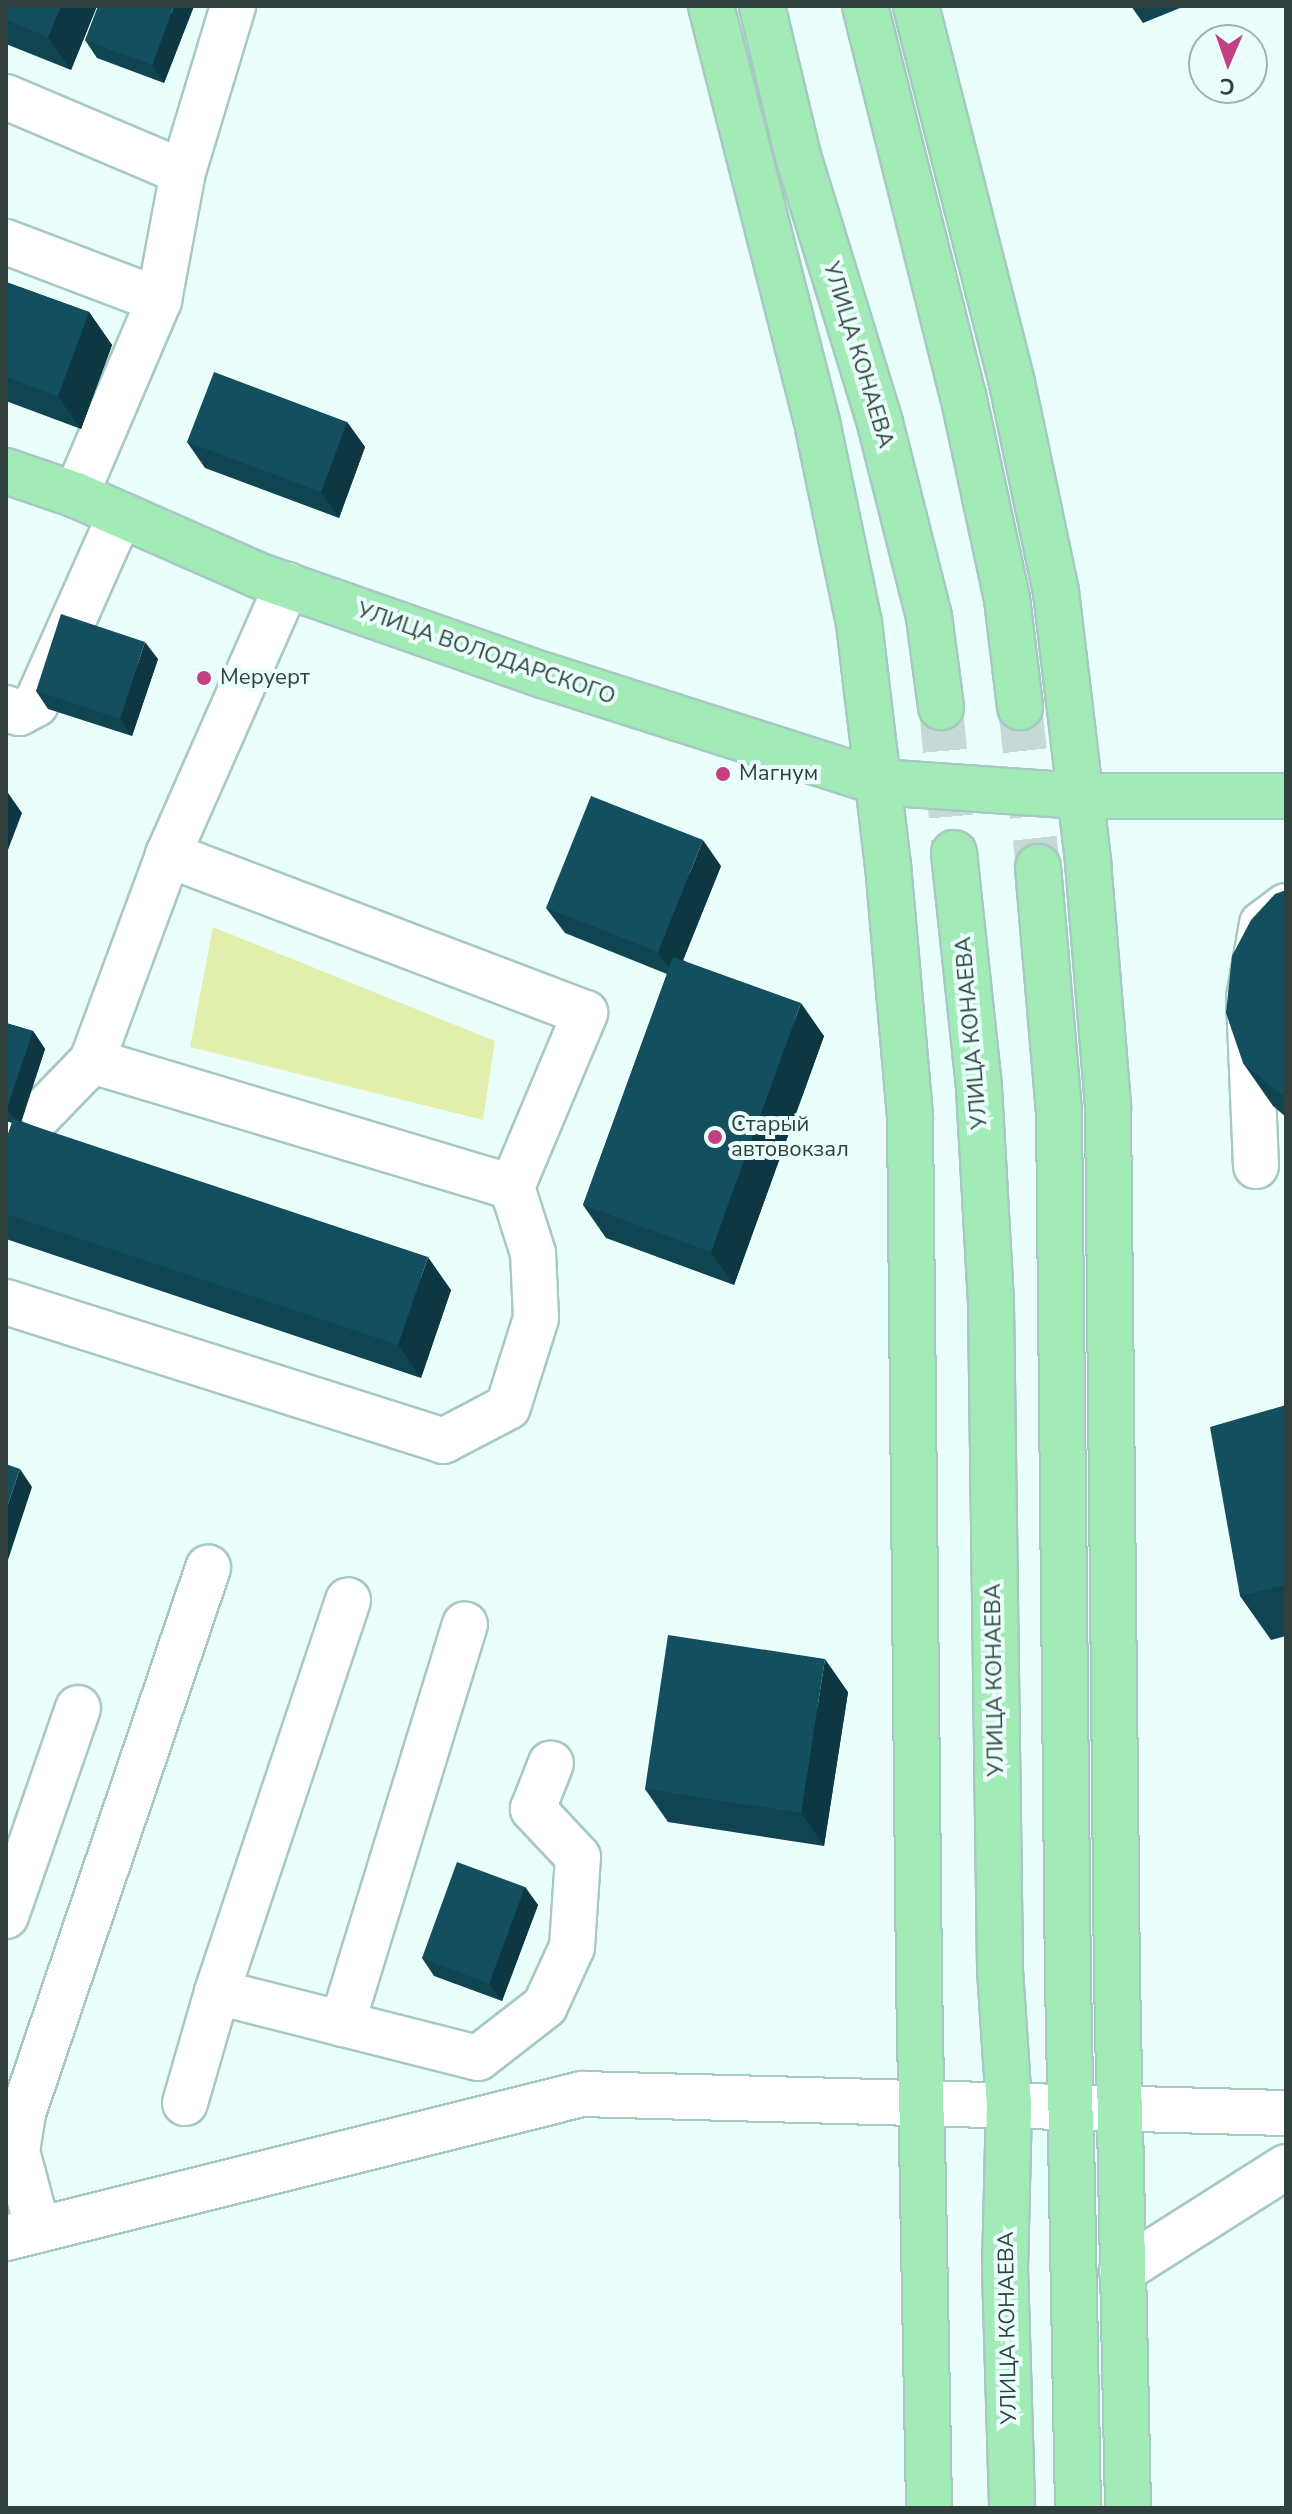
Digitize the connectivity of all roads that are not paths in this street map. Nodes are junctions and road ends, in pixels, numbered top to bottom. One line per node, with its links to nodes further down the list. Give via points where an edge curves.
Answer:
1 (233, 6): 7 (street)
2 (711, 6): 17 (main road, via 818,427 859,623)
3 (762, 6): 14 (main road, УЛИЦА КОНАЕВА, via 798,156 888,453 929,617)
4 (865, 6): 15 (main road, via 963,395 1007,599)
5 (916, 6): 18 (main road, via 1012,383 1056,592)
6 (6, 97): 7 (street)
7 (183, 172): 9 (street)
8 (6, 242): 9 (street)
9 (159, 300): 11 (street)
10 (6, 471): 11 (main road, УЛИЦА ВОЛОДАРСКОГО)
11 (76, 495): 12 (main road, УЛИЦА ВОЛОДАРСКОГО)
12 (120, 515): 13 (main road, УЛИЦА ВОЛОДАРСКОГО); 16 (street, via 36,704 19,713)
13 (287, 585): 17 (main road, УЛИЦА ВОЛОДАРСКОГО, via 543,675); 21 (street)
14 (941, 707)
15 (1020, 707)
16 (6, 708)
17 (879, 782): 18 (main road, УЛИЦА ВОЛОДАРСКОГО); 38 (main road, via 910,1117)
18 (1080, 796): 19 (main road, УЛИЦА ВОЛОДАРСКОГО); 42 (main road, via 1108,1107)
19 (1286, 796)
20 (954, 853): 40 (main road, УЛИЦА КОНАЕВА, via 979,1088 991,1305 1000,1970)
21 (168, 855): 24 (street); 26 (street, via 585,1013)
22 (1038, 867): 41 (main road, via 1059,1141)
23 (1286, 906): 25 (street, via 1262,924 1249,998)
24 (92, 1061): 26 (street); 27 (street, via 29,1126)
25 (1256, 1166)
26 (512, 1187): 28 (street, via 533,1253 536,1318 508,1407 443,1441)
27 (6, 1191)
28 (6, 1302)
29 (208, 1568): 46 (street, via 23,2113 17,2151)
30 (348, 1600): 35 (street)
31 (465, 1624): 36 (street)
32 (78, 1708): 34 (street)
33 (551, 1763): 37 (street, via 533,1809 578,1857 572,1947 545,2006)
34 (6, 1916)
35 (217, 1992): 36 (street); 39 (street)
36 (342, 2024): 37 (street)
37 (478, 2058): 44 (street)
38 (921, 2102): 40 (street); 44 (street, via 582,2094); 48 (main road)
39 (185, 2103)
40 (1009, 2105): 41 (street); 49 (main road, УЛИЦА КОНАЕВА, via 1005,2268)
41 (1070, 2105): 42 (street); 50 (main road)
42 (1119, 2107): 43 (street); 47 (main road)
43 (1286, 2113)
44 (487, 2118): 46 (street)
45 (1286, 2167): 47 (street)
46 (22, 2234)
47 (1122, 2271): 51 (main road)
48 (929, 2508)
49 (1012, 2508)
50 (1078, 2508)
51 (1128, 2508)

